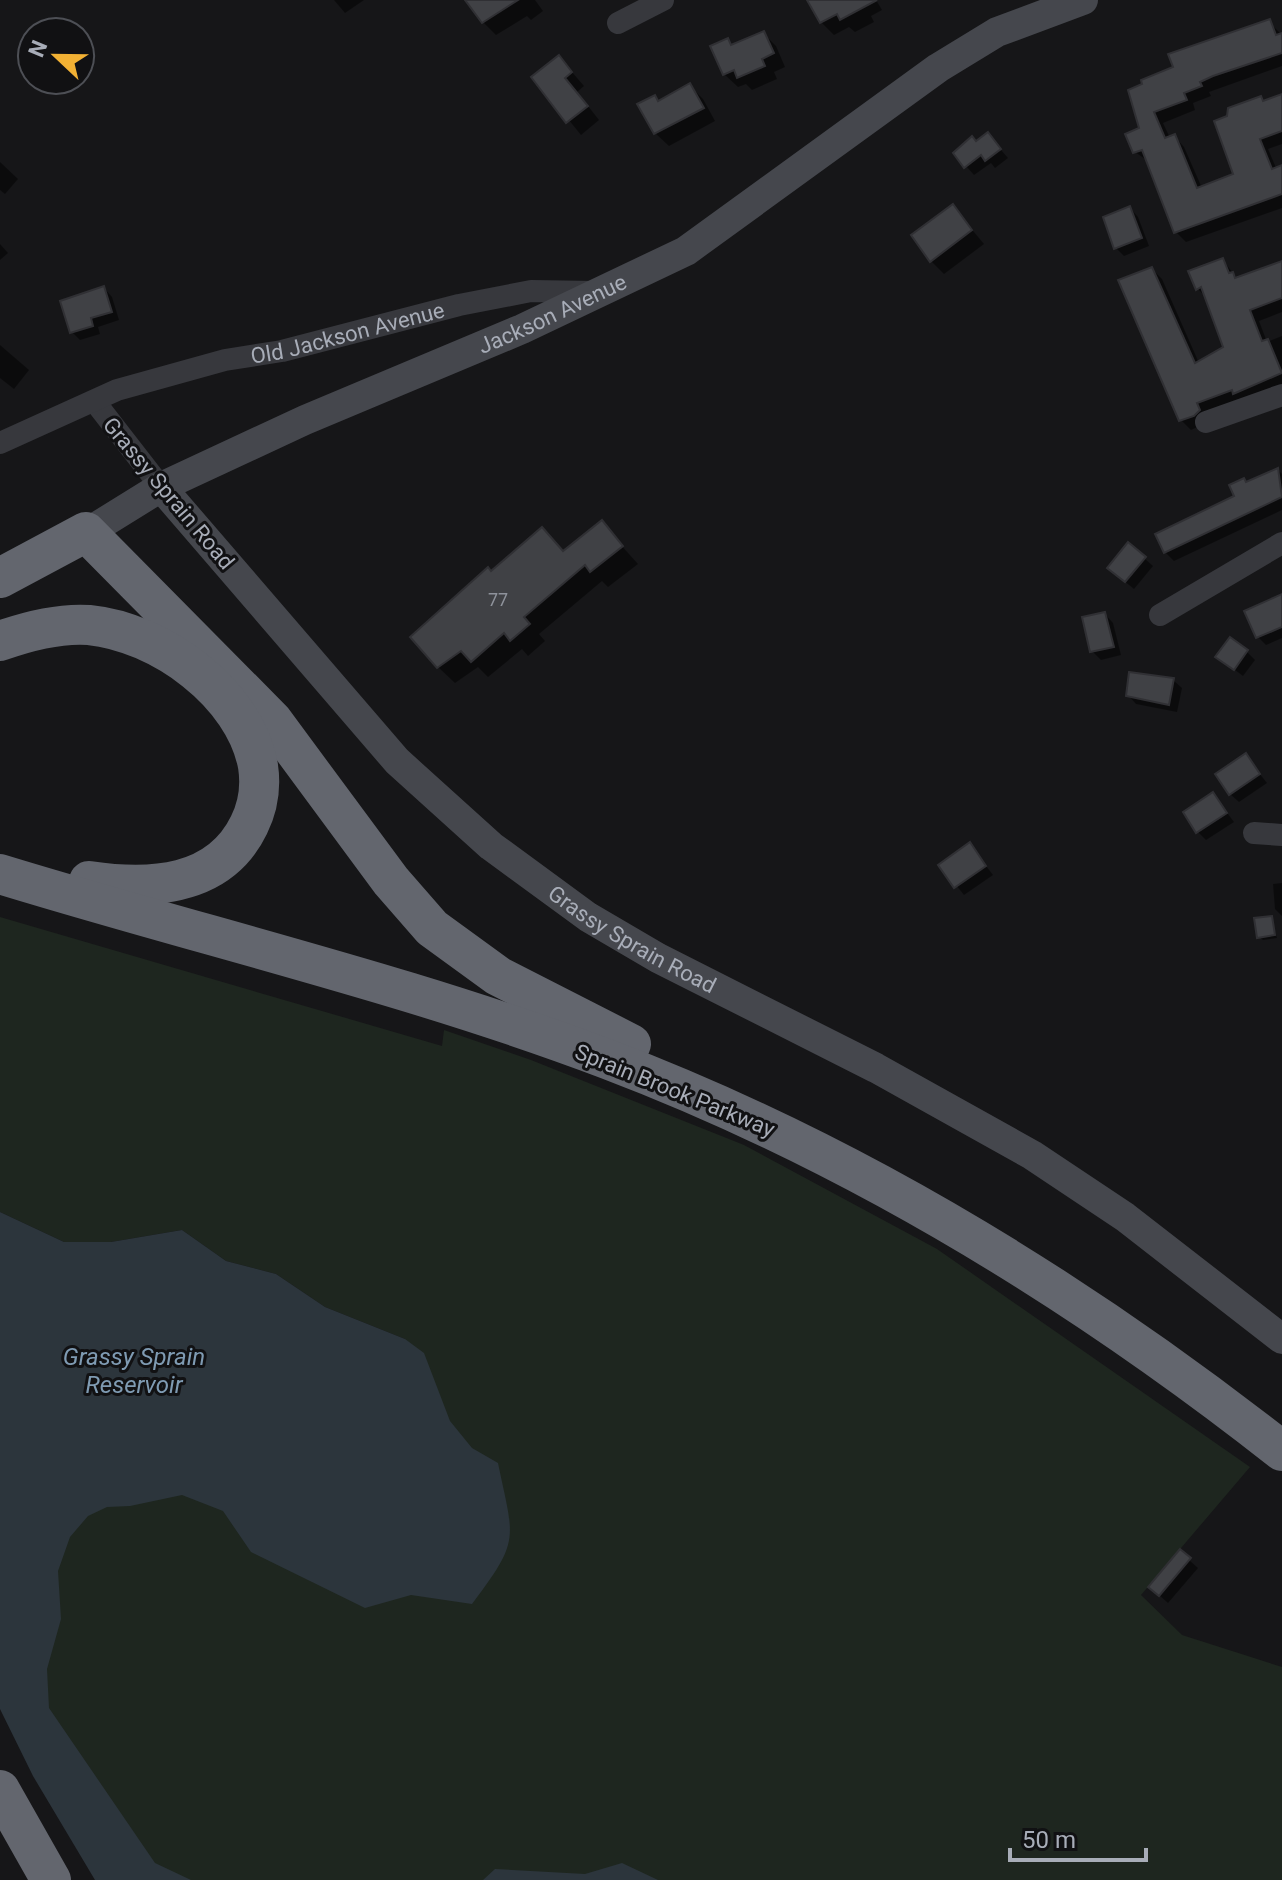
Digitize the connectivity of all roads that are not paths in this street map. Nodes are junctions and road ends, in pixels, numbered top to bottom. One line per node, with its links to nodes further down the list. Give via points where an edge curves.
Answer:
1 (663, 0): 4 (street)
2 (1083, 0): 3 (street, Jackson Avenue)
3 (1050, 7): 5 (street, Jackson Avenue, via 938,68 686,251)
4 (618, 23)
5 (605, 292): 7 (street, Old Jackson Avenue, via 531,291 459,305 282,351 225,360 117,390); 10 (street, Jackson Avenue)
6 (1282, 395): 8 (street)
7 (95, 402): 9 (street, Old Jackson Avenue); 10 (street, Grassy Sprain Road)
8 (1206, 422)
9 (0, 443)
10 (161, 487): 11 (street, Jackson Avenue); 21 (street, Grassy Sprain Road, via 397,761 491,846 588,917 658,958 876,1068 1032,1155 1125,1217)
11 (86, 532): 13 (highway); 14 (street, Jackson Avenue); 20 (highway, via 280,729 391,881 447,940 542,1000 770,1113)
12 (1282, 543): 15 (street)
13 (0, 578)
14 (0, 594)
15 (1160, 615)
16 (0, 641): 19 (highway, via 41,629 86,625 151,643 199,676 231,709 254,750 259,785 251,819 231,851 179,881 124,886)
17 (1254, 833): 18 (street)
18 (1282, 835)
19 (0, 871): 20 (highway, Sprain Brook Parkway, via 415,994 567,1045 729,1109)
20 (909, 1199): 22 (highway, Sprain Brook Parkway, via 1080,1304)
21 (1282, 1339)
22 (1282, 1451)
23 (0, 1790): 24 (highway)
24 (51, 1880)

